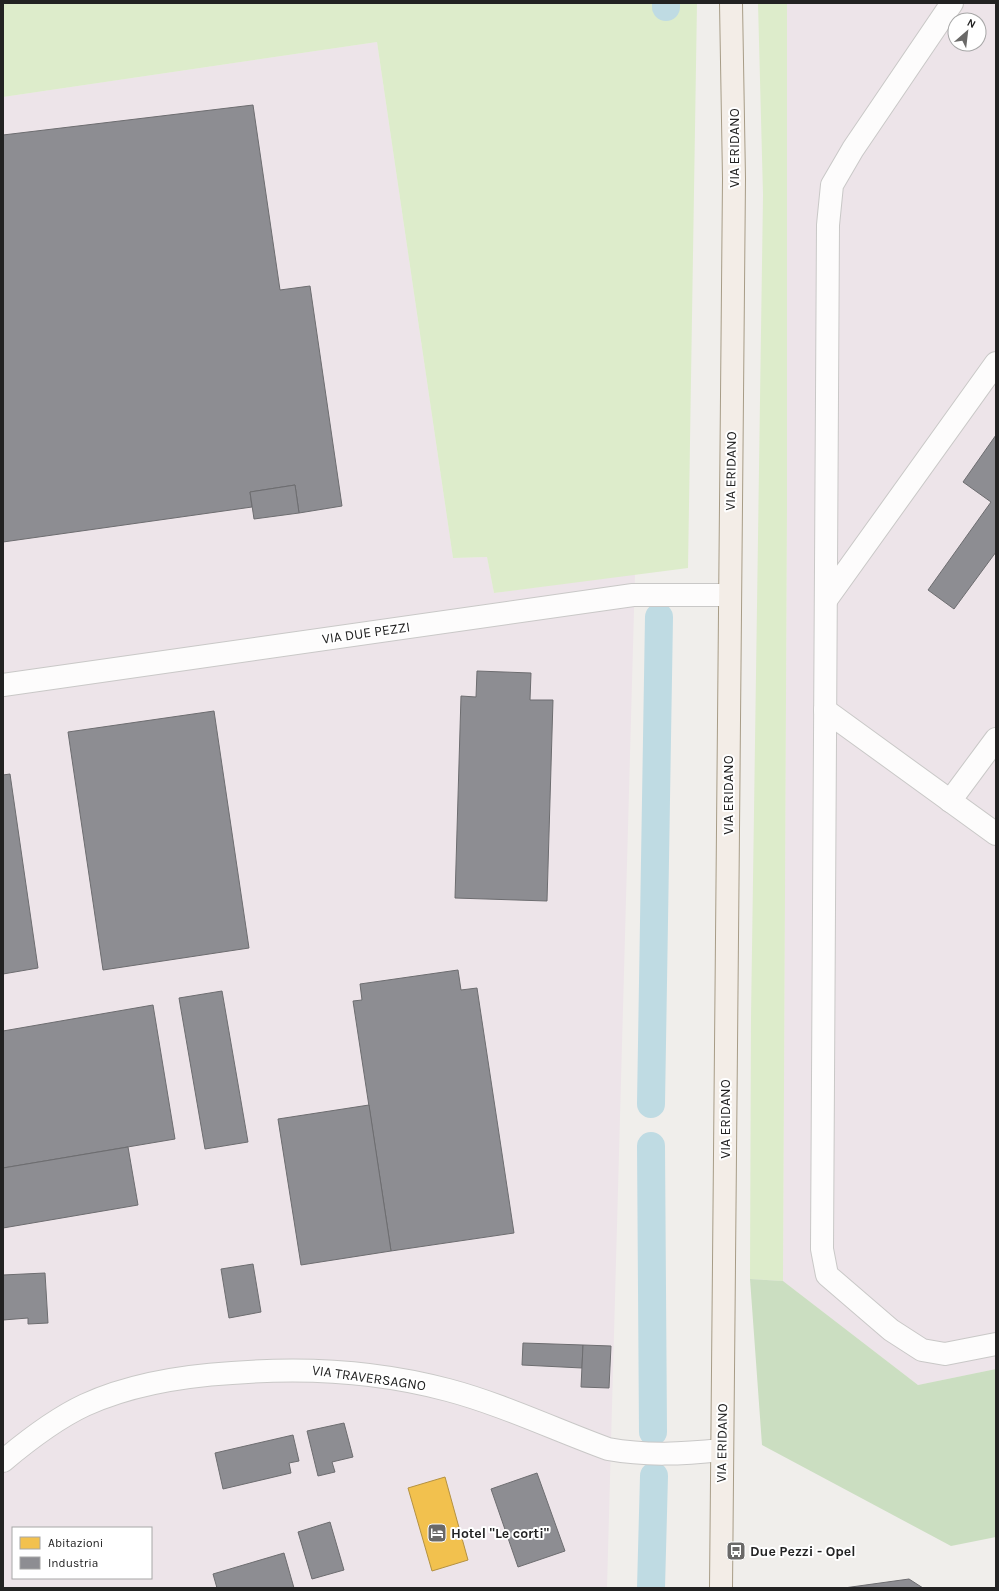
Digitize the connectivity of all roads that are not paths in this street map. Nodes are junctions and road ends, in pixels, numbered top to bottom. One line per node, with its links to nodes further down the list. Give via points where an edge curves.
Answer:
1 (731, 3): 4 (main road, VIA ERIDANO, via 734,179)
2 (952, 3): 5 (street, via 853,149 832,185 828,225)
3 (996, 363): 5 (street)
4 (730, 594): 6 (street, VIA DUE PEZZI, via 633,595); 12 (main road, VIA ERIDANO)
5 (826, 600): 7 (street)
6 (3, 685)
7 (825, 710): 9 (street); 11 (street, via 822,1249 827,1275 890,1330 922,1350 945,1354)
8 (996, 739): 9 (street)
9 (950, 801): 10 (street)
10 (996, 834)
11 (996, 1344)
12 (722, 1450): 13 (street, VIA TRAVERSAGNO, via 676,1454 608,1449 449,1390 372,1375 298,1369 174,1378 116,1393 64,1416); 14 (main road, VIA ERIDANO)
13 (3, 1461)
14 (721, 1588)

